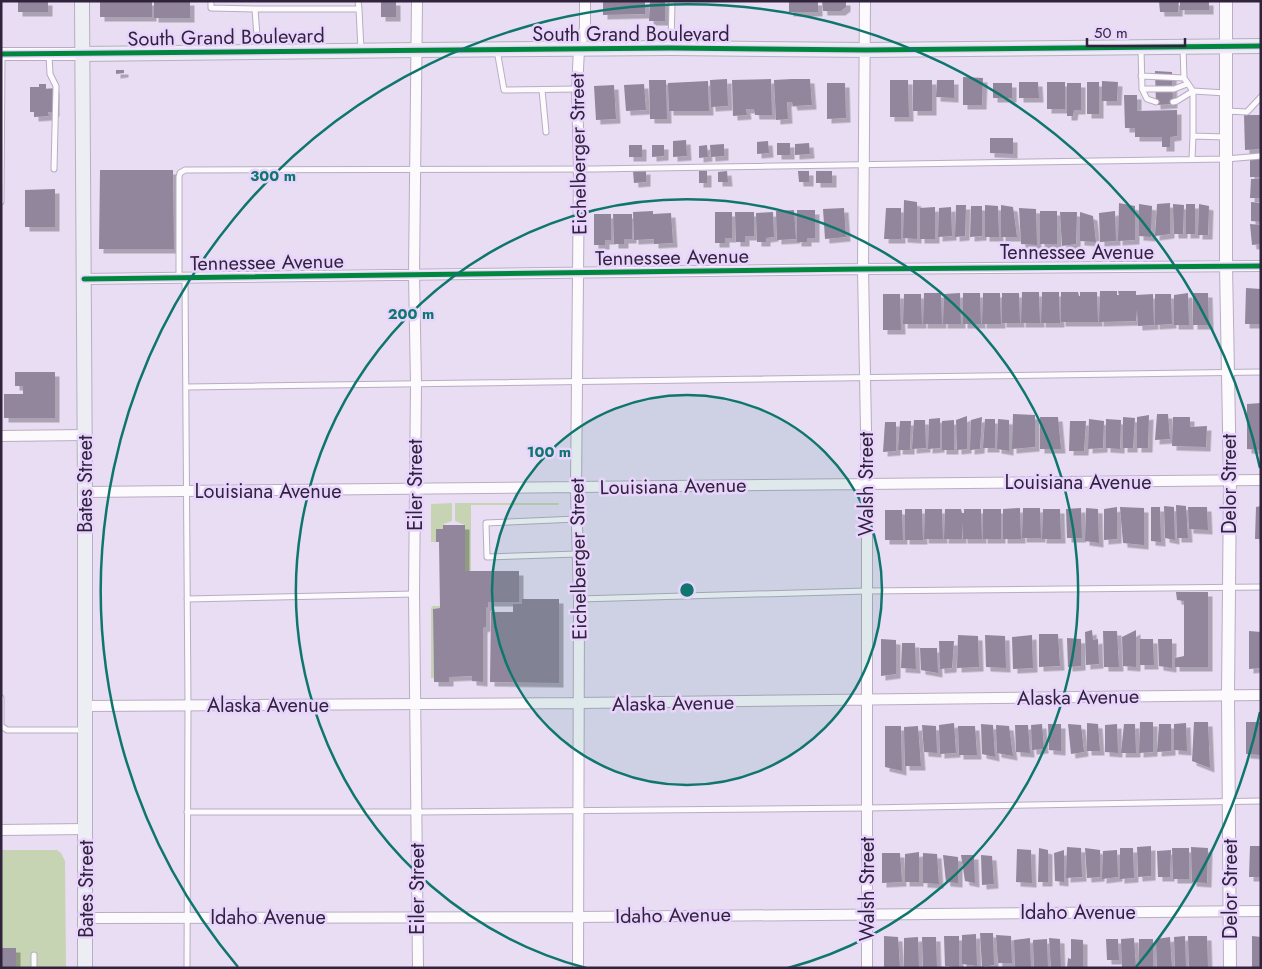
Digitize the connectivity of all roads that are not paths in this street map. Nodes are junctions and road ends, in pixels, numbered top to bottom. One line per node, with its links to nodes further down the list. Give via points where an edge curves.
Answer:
1 (82, 1): 23 (main road, Bates Street)
2 (211, 1): 9 (lane, via 211,8)
3 (358, 1): 10 (lane)
4 (418, 1): 19 (street, Eiler Street)
5 (585, 1): 17 (street, Eichelberger Street, via 585,28)
6 (672, 1): 15 (lane)
7 (865, 1): 20 (street, Walsh Street)
8 (1226, 1): 11 (street, Delor Street)
9 (255, 9): 10 (lane); 21 (lane)
10 (358, 10): 18 (lane)
11 (1226, 46): 12 (main road, South Grand Boulevard); 14 (main road, South Grand Boulevard); 32 (street, Delor Street)
12 (1261, 46)
13 (1141, 47): 14 (main road, South Grand Boulevard); 20 (main road, South Grand Boulevard); 25 (lane)
14 (1183, 47): 26 (lane)
15 (671, 48): 17 (main road, South Grand Boulevard); 20 (main road, South Grand Boulevard)
16 (496, 49): 17 (main road, South Grand Boulevard); 19 (main road, South Grand Boulevard); 30 (lane, via 504,90)
17 (579, 49): 28 (street, Eichelberger Street)
18 (361, 50): 19 (main road, South Grand Boulevard); 21 (main road, South Grand Boulevard)
19 (418, 50): 46 (street, Eiler Street)
20 (866, 50): 43 (street, Walsh Street)
21 (258, 52): 23 (main road, South Grand Boulevard)
22 (2, 54): 24 (street, South Grand Boulevard); 47 (lane)
23 (82, 54): 24 (street, South Grand Boulevard); 53 (main road, Bates Street)
24 (49, 55): 44 (lane, via 50,74 56,86)
25 (1141, 76): 26 (lane); 29 (lane)
26 (1184, 78): 27 (lane)
27 (1187, 84): 29 (lane, via 1174,89); 31 (lane)
28 (577, 89): 30 (lane); 45 (street, Eichelberger Street)
29 (1142, 89): 34 (lane, via 1147,99)
30 (542, 90): 37 (lane)
31 (1193, 91): 32 (lane); 35 (lane); 38 (lane)
32 (1226, 93): 36 (street, Delor Street)
33 (1261, 97): 36 (lane, via 1248,112)
34 (1156, 102)
35 (1173, 102)
36 (1226, 112): 39 (street, Delor Street)
37 (546, 132)
38 (1193, 136): 39 (lane); 41 (lane)
39 (1226, 137): 42 (street, Delor Street)
40 (1261, 156): 42 (lane)
41 (1192, 159): 42 (lane); 43 (lane)
42 (1226, 159): 48 (street, Delor Street)
43 (864, 164): 45 (lane); 50 (street, Walsh Street)
44 (54, 169)
45 (579, 169): 46 (lane); 51 (street, Eichelberger Street)
46 (416, 170): 52 (street, Eiler Street); 54 (lane, via 185,170 180,173)
47 (1, 202)
48 (1226, 266): 49 (street, Tennessee Avenue); 50 (street, Tennessee Avenue); 55 (street, Delor Street)
49 (1261, 266)
50 (864, 269): 51 (street, Tennessee Avenue); 57 (street, Walsh Street)
51 (579, 273): 52 (street, Tennessee Avenue); 58 (street, Eichelberger Street)
52 (414, 274): 54 (street, Tennessee Avenue); 59 (street, Eiler Street)
53 (84, 279): 54 (street, Tennessee Avenue); 61 (main road, Bates Street)
54 (182, 279): 60 (lane)
55 (1228, 372): 56 (lane); 57 (lane); 64 (street, Delor Street)
56 (1261, 372)
57 (866, 378): 58 (lane); 65 (street, Walsh Street)
58 (577, 382): 59 (lane); 66 (street, Eichelberger Street)
59 (416, 384): 60 (lane); 67 (street, Eiler Street)
60 (187, 387): 68 (lane)
61 (85, 435): 62 (street); 69 (main road, Bates Street)
62 (1, 436)
63 (1261, 480): 64 (street, Louisiana Avenue)
64 (1230, 481): 65 (street, Louisiana Avenue); 72 (street, Delor Street)
65 (867, 484): 66 (street, Louisiana Avenue); 74 (street, Walsh Street)
66 (576, 488): 67 (street, Louisiana Avenue); 70 (street, Eichelberger Street)
67 (414, 490): 68 (street, Louisiana Avenue); 75 (street, Eiler Street)
68 (187, 491): 69 (street, Louisiana Avenue); 76 (lane)
69 (85, 492): 84 (main road, Bates Street)
70 (577, 519): 71 (street, Eichelberger Street); 71 (lane, via 486,524 487,558)
71 (578, 554): 77 (street, Eichelberger Street)
72 (1229, 587): 73 (lane); 74 (lane); 78 (street, Delor Street)
73 (1261, 587)
74 (866, 591): 77 (lane); 81 (street, Walsh Street)
75 (414, 594): 76 (lane); 83 (street, Eiler Street)
76 (187, 599): 85 (lane)
77 (579, 599): 82 (street, Eichelberger Street)
78 (1228, 695): 79 (street, Alaska Avenue); 81 (street, Alaska Avenue); 87 (street, Delor Street)
79 (1261, 695)
80 (1, 698): 86 (lane, via 1,726 8,730)
81 (866, 701): 82 (street, Alaska Avenue); 89 (street, Walsh Street)
82 (579, 704): 83 (street, Alaska Avenue); 90 (street, Eichelberger Street)
83 (416, 705): 85 (street, Alaska Avenue); 92 (street, Eiler Street)
84 (85, 706): 85 (street, Alaska Avenue); 86 (main road, Bates Street)
85 (188, 706): 91 (lane)
86 (85, 730): 93 (main road, Bates Street)
87 (1230, 801): 88 (lane); 89 (lane); 95 (street, Delor Street)
88 (1261, 801)
89 (867, 808): 90 (lane); 97 (street, Walsh Street)
90 (578, 810): 92 (lane); 99 (street, Eichelberger Street)
91 (187, 812): 92 (lane); 98 (lane)
92 (416, 812): 100 (street, Eiler Street)
93 (86, 829): 94 (street); 101 (main road, Bates Street)
94 (1, 830)
95 (1230, 911): 96 (street, Idaho Avenue); 97 (street, Idaho Avenue); 109 (street, Delor Street)
96 (1261, 911)
97 (866, 913): 99 (street, Idaho Avenue); 108 (street, Walsh Street)
98 (187, 916): 100 (street, Idaho Avenue); 101 (street, Idaho Avenue); 105 (lane)
99 (579, 916): 100 (street, Idaho Avenue); 107 (street, Eichelberger Street)
100 (416, 917): 106 (street, Eiler Street)
101 (86, 918): 104 (main road, Bates Street)
102 (34, 955): 103 (lane)
103 (34, 968)
104 (85, 968)
105 (187, 968)
106 (418, 968)
107 (578, 968)
108 (867, 968)
109 (1230, 968)

